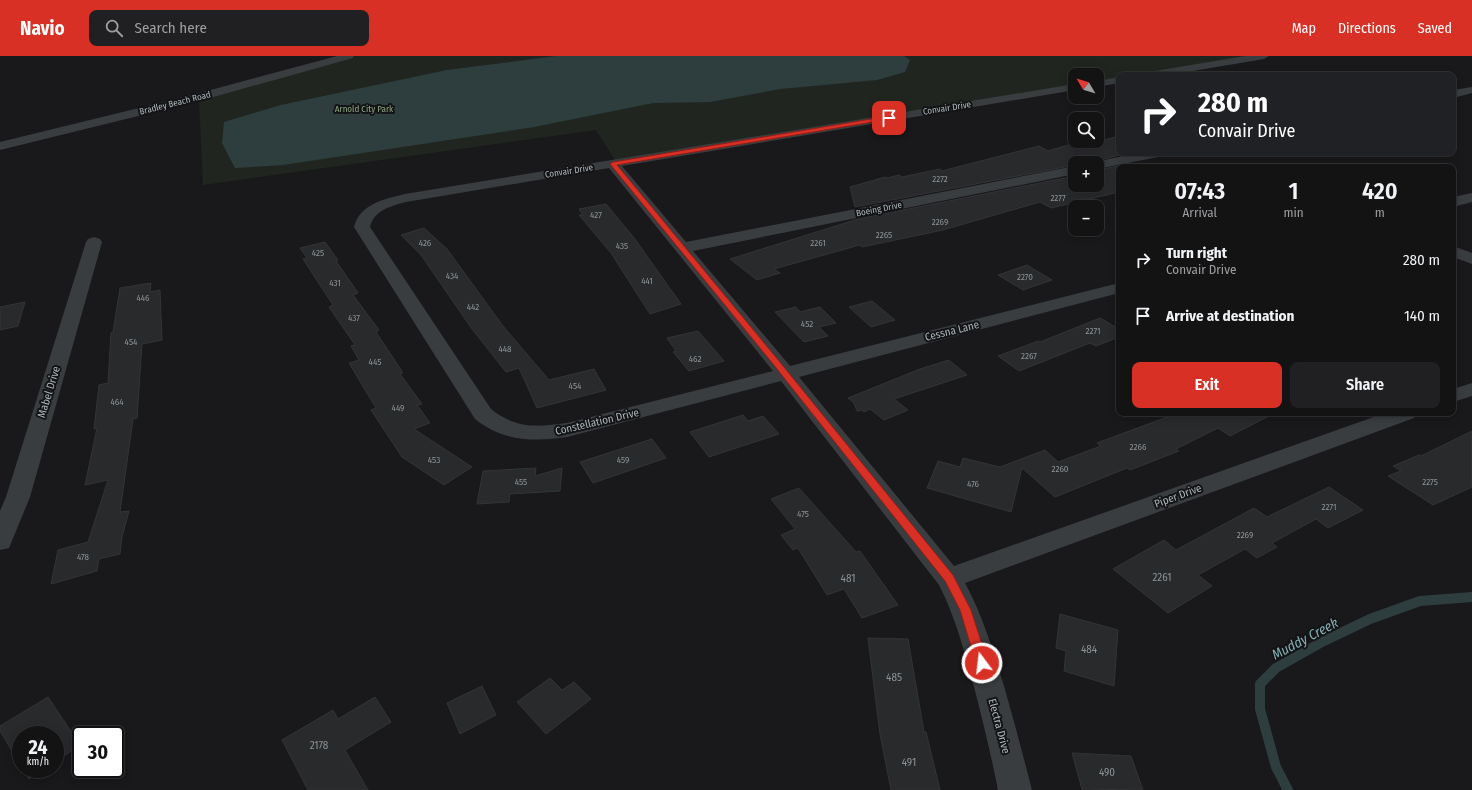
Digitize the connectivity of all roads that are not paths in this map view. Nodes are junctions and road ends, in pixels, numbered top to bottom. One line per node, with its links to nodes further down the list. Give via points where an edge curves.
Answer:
1 (349, 56): 9 (street, Bradley Beach Road, via 195,98)
2 (1264, 56): 3 (street)
3 (1167, 72)
4 (1116, 81): 5 (street)
5 (1104, 83)
6 (1068, 88): 11 (street, Convair Drive)
7 (1472, 90): 8 (street)
8 (1456, 93)
9 (0, 146)
10 (1143, 156): 12 (street)
11 (613, 164): 16 (street, Convair Drive, via 405,198); 18 (street, Electra Drive)
12 (1104, 164)
13 (1068, 171): 18 (street, Boeing Drive)
14 (1472, 197): 15 (street)
15 (1456, 201)
16 (372, 211): 22 (street, Constellation Drive, via 364,219 362,227 478,407 499,426 537,434 567,430)
17 (94, 242): 26 (street, Mabel Drive, via 18,497)
18 (683, 248): 22 (street, Electra Drive)
19 (1456, 252): 20 (street)
20 (1472, 259)
21 (1116, 289): 22 (street, Cessna Lane)
22 (786, 374): 27 (street, Electra Drive)
23 (1472, 389): 24 (street)
24 (1456, 395)
25 (1398, 416): 27 (street, Piper Drive)
26 (0, 541)
27 (949, 578): 28 (street, Electra Drive, via 973,628)
28 (1016, 790)

